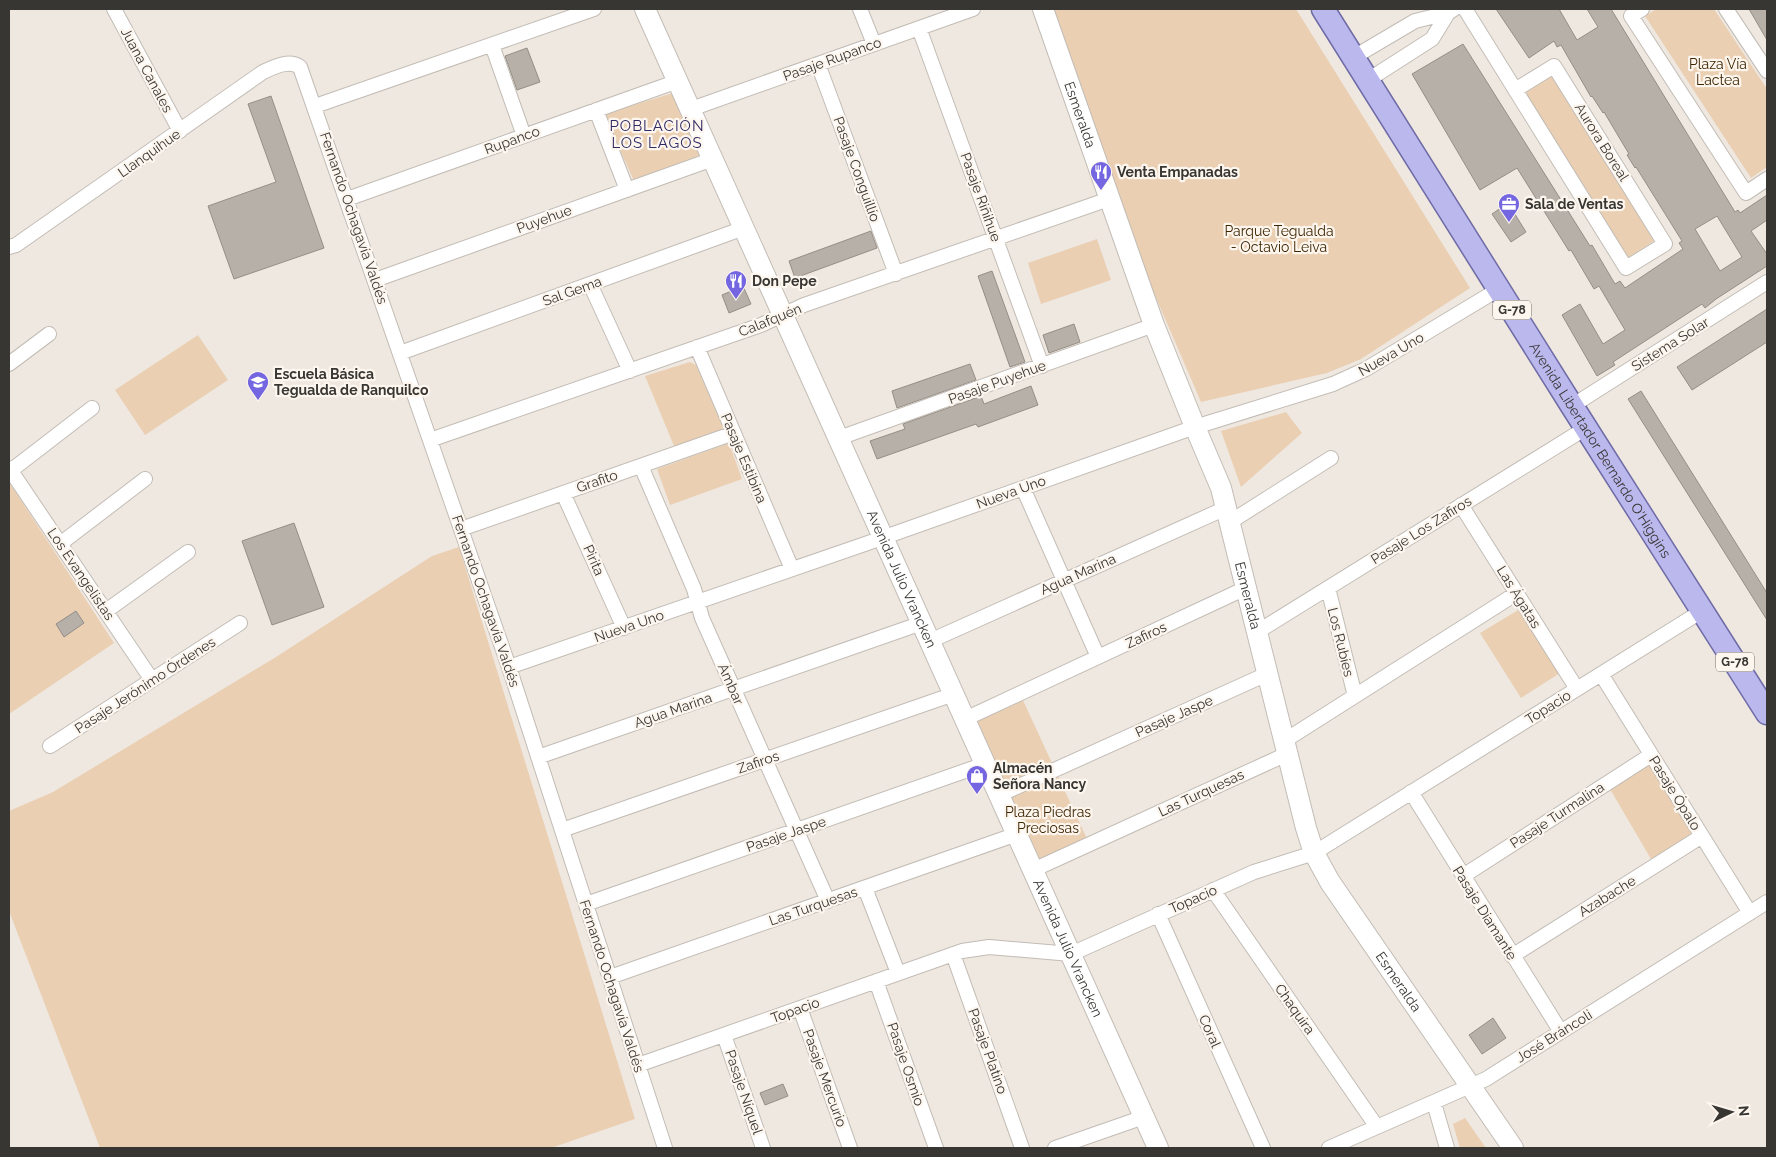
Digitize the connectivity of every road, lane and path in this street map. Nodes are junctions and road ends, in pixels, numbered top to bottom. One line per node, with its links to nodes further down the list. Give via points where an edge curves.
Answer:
1 (114, 9): 25 (street, Juana Canales)
2 (594, 9): 14 (street)
3 (645, 9): 20 (street, Avenida Julio Vrancken)
4 (860, 9): 13 (street)
5 (973, 9): 12 (street, Pasaje Rupanco)
6 (1043, 9): 31 (street, Esmeralda)
7 (1323, 9): 15 (main road, Avenida Libertador Bernardo O'Higgins / G-78)
8 (1465, 9): 21 (street, Aurora Boreal)
9 (1642, 9): 28 (street, via 1630,16 1746,193)
10 (1726, 9): 18 (street)
11 (1451, 11): 15 (street, via 1415,21); 19 (street, via 1432,39)
12 (918, 28): 13 (street, Pasaje Rupanco); 33 (street, Pasaje Riñihue)
13 (874, 44): 17 (street, Pasaje Rupanco)
14 (492, 45): 22 (street); 26 (street)
15 (1354, 57): 19 (main road, Avenida Libertador Bernardo O'Higgins / G-78)
16 (291, 63): 22 (street, Fernando Ochagavía Valdés, via 302,70); 25 (street, Llanquihue, via 263,72)
17 (818, 64): 23 (street, Pasaje Rupanco); 35 (street, Pasaje Conguillío)
18 (1767, 71)
19 (1368, 80): 39 (main road, Avenida Libertador Bernardo O'Higgins / G-78)
20 (678, 81): 23 (street, Avenida Julio Vrancken); 24 (street, Rupanco)
21 (1515, 90): 21 (street, Aurora Boreal, via 1554,66 1665,244 1626,268)
22 (315, 106): 30 (street, Fernando Ochagavía Valdés)
23 (691, 109): 27 (street, Avenida Julio Vrancken)
24 (596, 110): 26 (street, Rupanco); 29 (street)
25 (180, 131): 34 (street, Llanquihue)
26 (524, 136): 30 (street, Rupanco)
27 (713, 159): 29 (street, Puyehue); 32 (street, Avenida Julio Vrancken)
28 (1767, 179)
29 (627, 190): 36 (street, Puyehue)
30 (347, 199): 36 (street, Fernando Ochagavía Valdés)
31 (1109, 199): 33 (street, Calafquén); 41 (street, Esmeralda)
32 (744, 228): 38 (street, Sal Gema); 40 (street, Avenida Julio Vrancken)
33 (996, 239): 35 (street, Calafquén); 46 (street, Pasaje Riñihue)
34 (9, 247)
35 (896, 274): 40 (street, Calafquén)
36 (375, 280): 44 (street, Fernando Ochagavía Valdés)
37 (1767, 282): 48 (street, Sistema Solar)
38 (590, 284): 44 (street, Sal Gema); 47 (street)
39 (1499, 289): 48 (main road, Avenida Libertador Bernardo O'Higgins / G-78); 50 (street, Nueva Uno, via 1354,375)
40 (783, 315): 43 (street, Calafquén); 53 (street, Avenida Julio Vrancken)
41 (1154, 325): 46 (street, Pasaje Puyehue); 50 (street, Esmeralda)
42 (49, 334): 45 (street)
43 (697, 347): 47 (street, Calafquén); 52 (street, Pasaje Estibina)
44 (400, 353): 54 (street, Fernando Ochagavía Valdés)
45 (9, 364)
46 (1042, 366): 53 (street, Pasaje Puyehue)
47 (630, 371): 54 (street, Calafquén)
48 (1572, 406): 51 (main road, Avenida Libertador Bernardo O'Higgins / G-78)
49 (92, 408): 57 (street)
50 (1195, 427): 59 (street, Nueva Uno); 62 (street, Esmeralda, via 1216,474)
51 (1586, 428): 61 (street, Pasaje Los Zafiros); 74 (main road, Avenida Libertador Bernardo O'Higgins / G-78)
52 (734, 433): 56 (street, Grafito); 67 (street, Pasaje Estibina)
53 (838, 438): 64 (street, Avenida Julio Vrancken)
54 (430, 440): 63 (street, Fernando Ochagavía Valdés)
55 (1331, 458): 62 (street, Agua Marina)
56 (641, 466): 60 (street, Grafito); 72 (street, Ámbar)
57 (9, 470): 65 (street, Los Evangelistas)
58 (145, 479): 65 (street)
59 (1023, 488): 64 (street, Nueva Uno); 68 (street)
60 (563, 493): 63 (street, Grafito); 77 (street, Pirita)
61 (1461, 505): 70 (street, Pasaje Los Zafiros); 71 (street, Las Ágatas)
62 (1228, 515): 68 (street, Agua Marina); 69 (street, Esmeralda)
63 (461, 529): 81 (street, Fernando Ochagavía Valdés)
64 (883, 538): 67 (street, Nueva Uno); 76 (street, Avenida Julio Vrancken)
65 (60, 544): 73 (street, Los Evangelistas)
66 (188, 552): 73 (street)
67 (792, 569): 72 (street, Nueva Uno)
68 (1064, 581): 79 (street, Agua Marina); 80 (street)
69 (1246, 588): 78 (street, Esmeralda); 80 (street, Zafiros)
70 (1328, 588): 78 (street, Pasaje Los Zafiros); 88 (street, Los Rubíes)
71 (1517, 593): 86 (street, Las Ágatas); 88 (street, Las Turquesas)
72 (698, 602): 77 (street, Nueva Uno); 85 (street, Ámbar)
73 (106, 611): 84 (street, Los Evangelistas)
74 (1702, 611): 83 (street, Topacio); 89 (main road, Avenida Libertador Bernardo O'Higgins / G-78)
75 (240, 623): 84 (street, Pasaje Jerónimo Órdenes)
76 (922, 623): 79 (street, Avenida Julio Vrancken); 85 (street, Agua Marina)
77 (624, 628): 81 (street, Nueva Uno)
78 (1257, 632): 82 (street, Esmeralda)
79 (930, 641): 87 (street, Avenida Julio Vrancken)
80 (1098, 657): 90 (street, Zafiros)
81 (509, 667): 94 (street, Fernando Ochagavía Valdés)
82 (1267, 674): 92 (street, Esmeralda); 98 (street, Pasaje Jaspe)
83 (1601, 674): 86 (street, Topacio); 93 (street, Pasaje Ópalo)
84 (152, 680): 91 (street, Pasaje Jerónimo Órdenes)
85 (733, 689): 94 (street, Agua Marina); 95 (street, Ámbar)
86 (1577, 689): 97 (street, Topacio)
87 (954, 694): 90 (street, Avenida Julio Vrancken); 95 (street, Zafiros)
88 (1354, 696): 92 (street, Las Turquesas)
89 (1767, 712)
90 (965, 719): 96 (street, Avenida Julio Vrancken)
91 (50, 746)
92 (1285, 747): 103 (street, Esmeralda); 104 (street, Las Turquesas)
93 (1651, 755): 102 (street, Pasaje Ópalo); 105 (street, Pasaje Turmalina)
94 (538, 757): 99 (street, Fernando Ochagavía Valdés)
95 (765, 760): 99 (street, Zafiros); 100 (street, Ámbar)
96 (985, 764): 98 (street, Avenida Julio Vrancken); 100 (street, Pasaje Jaspe)
97 (1411, 792): 103 (street, Topacio); 105 (street, Pasaje Diamante)
98 (999, 795): 101 (street, Avenida Julio Vrancken)
99 (562, 830): 110 (street, Fernando Ochagavía Valdés)
100 (796, 830): 108 (street, Ámbar); 110 (street, Pasaje Jaspe)
101 (1017, 834): 104 (street, Avenida Julio Vrancken); 106 (street, Las Turquesas)
102 (1702, 836): 111 (street, Pasaje Ópalo); 115 (street, Azabache)
103 (1314, 853): 107 (street, Topacio, via 1265,868); 123 (street, Esmeralda, via 1330,882)
104 (1033, 870): 114 (street, Avenida Julio Vrancken)
105 (1463, 876): 115 (street, Pasaje Diamante)
106 (865, 888): 108 (street, Las Turquesas); 116 (street)
107 (1214, 890): 112 (street, Topacio); 126 (street, Chaquira)
108 (828, 901): 117 (street, Las Turquesas)
109 (1767, 902): 111 (street, José Bráncoli)
110 (586, 904): 117 (street, Fernando Ochagavía Valdés)
111 (1750, 913): 120 (street, José Bráncoli)
112 (1158, 914): 114 (street, Topacio); 135 (street, Coral)
113 (953, 954): 114 (street, Topacio, via 988,947); 116 (street, Topacio); 132 (street, Pasaje Platino)
114 (1070, 954): 125 (street, Avenida Julio Vrancken)
115 (1512, 956): 120 (street, Pasaje Diamante)
116 (898, 973): 118 (street, Topacio)
117 (610, 977): 122 (street, Fernando Ochagavía Valdés)
118 (876, 981): 119 (street, Topacio); 131 (street, Pasaje Osmio)
119 (800, 1008): 121 (street, Topacio); 130 (street, Pasaje Mercurio)
120 (1560, 1032): 123 (street, José Bráncoli)
121 (724, 1035): 122 (street, Topacio); 129 (street, Pasaje Níquel)
122 (638, 1066): 128 (street, Fernando Ochagavía Valdés)
123 (1471, 1086): 124 (street, José Bráncoli); 138 (street, Esmeralda)
124 (1434, 1103): 126 (street, José Bráncoli); 137 (street)
125 (1144, 1117): 133 (street); 134 (street, Avenida Julio Vrancken)
126 (1377, 1127): 127 (street, José Bráncoli)
127 (1347, 1144): 136 (street, José Bráncoli)
128 (665, 1148)
129 (763, 1148)
130 (850, 1148)
131 (936, 1148)
132 (1022, 1148)
133 (1055, 1148)
134 (1158, 1148)
135 (1263, 1148)
136 (1329, 1148)
137 (1447, 1148)
138 (1513, 1148)

